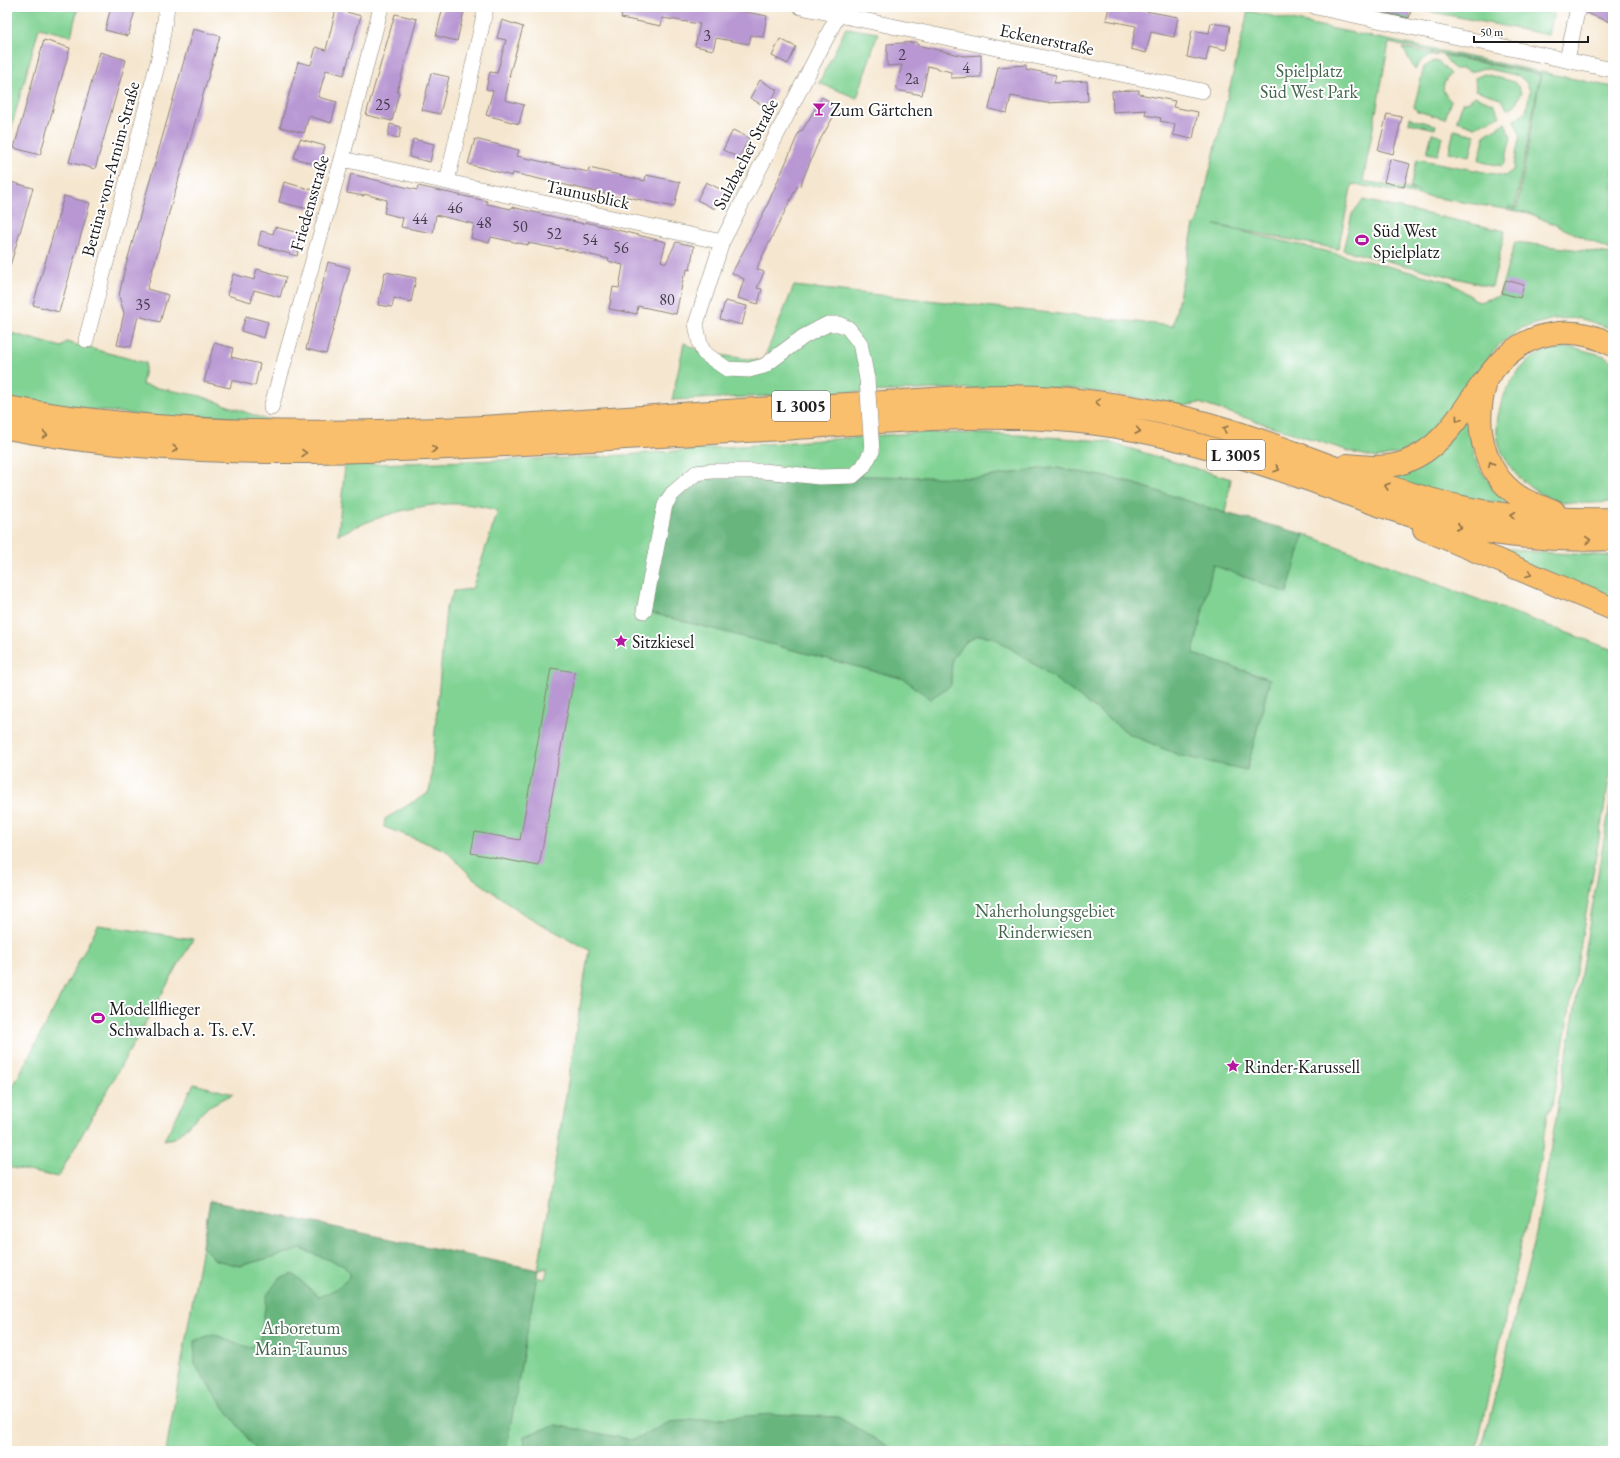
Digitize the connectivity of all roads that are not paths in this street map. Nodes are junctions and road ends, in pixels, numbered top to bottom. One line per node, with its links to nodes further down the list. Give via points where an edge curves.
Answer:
1 (167, 7): 14 (street, Bettina-von-Arnim-Straße, via 159,58)
2 (381, 7): 11 (street, Friedensstraße)
3 (486, 7): 12 (street)
4 (801, 7): 7 (street)
5 (1316, 7): 8 (street)
6 (1578, 7): 8 (street)
7 (840, 11): 10 (street, Eckenerstraße); 13 (street, Sulzbacher Straße)
8 (1567, 60): 9 (street)
9 (1613, 70)
10 (1202, 91)
11 (342, 159): 12 (street, Taunusblick); 18 (street, Friedensstraße)
12 (447, 182): 13 (street, Taunusblick)
13 (722, 242): 26 (street, Sulzbacher Straße, bridge, via 696,324 704,353 727,369 749,370 764,366 818,328 828,324 839,324 848,328 860,343 867,379 872,451 863,467 853,476 819,477 764,471 696,473 672,494 665,505)
14 (86, 340)
15 (1613, 345): 16 (highway, via 1582,333 1546,335 1513,349)
16 (1488, 375): 20 (highway, one-way to 20, via 1441,440 1404,463 1364,467); 23 (highway, one-way to 16, via 1525,500 1497,475 1486,454 1480,432 1480,412)
17 (7, 407): 20 (highway, L 3005, one-way to 17, via 1223,428 1153,411 1088,401 1015,396 962,397 480,427 294,432 230,432 127,425)
18 (271, 408)
19 (7, 428): 21 (highway, L 3005, one-way to 21, via 81,440 170,449 296,453 482,446 906,421 1056,419 1187,441 1252,460)
20 (1318, 461): 23 (highway, L 3005, one-way to 20, via 1466,508 1398,490)
21 (1368, 502): 24 (highway, L 3005, one-way to 24, via 1427,520 1487,532 1582,541); 25 (highway, one-way to 25, via 1492,559)
22 (1613, 519): 23 (highway, L 3005)
23 (1580, 520)
24 (1613, 539)
25 (1613, 609)
26 (644, 611)

